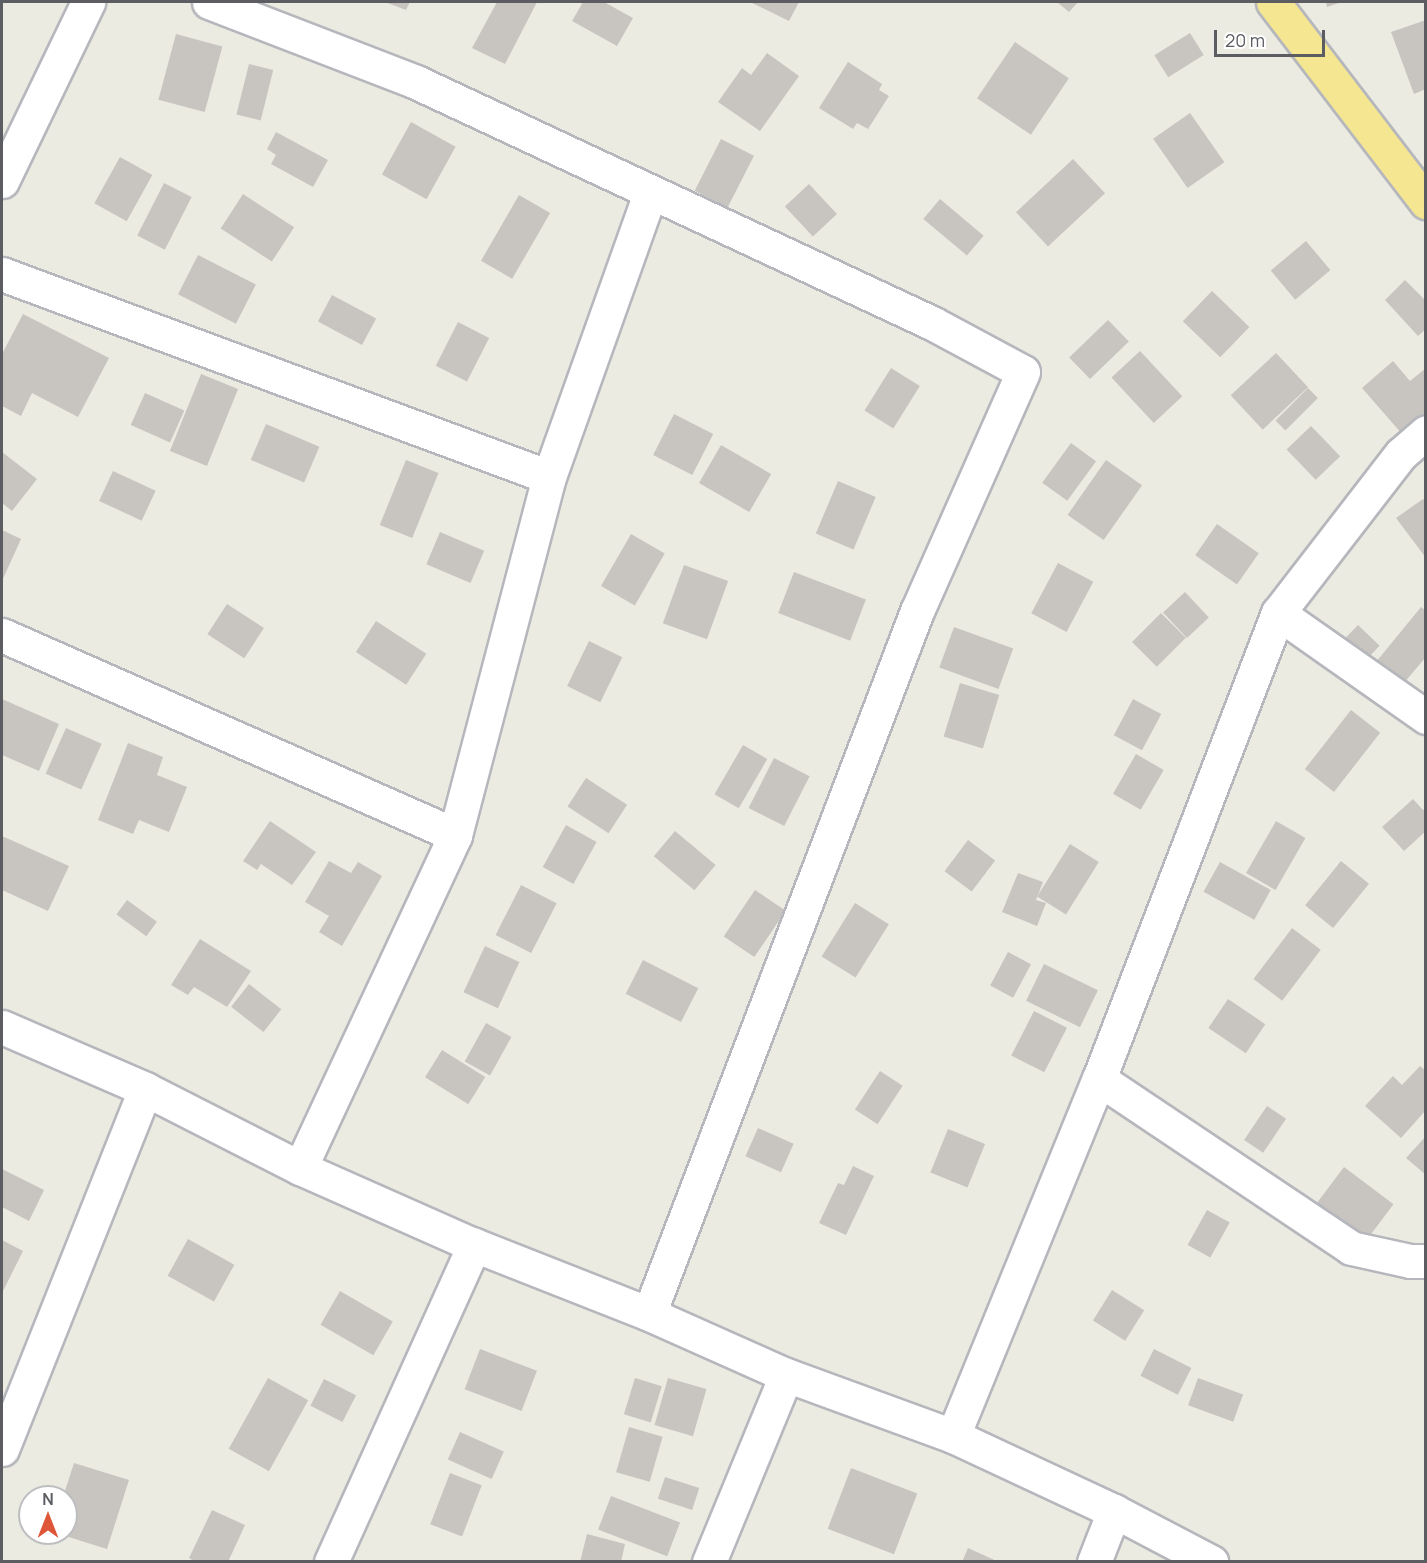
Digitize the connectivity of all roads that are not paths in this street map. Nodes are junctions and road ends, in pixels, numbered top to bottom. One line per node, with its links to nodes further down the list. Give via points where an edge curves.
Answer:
1 (88, 2): 4 (street)
2 (209, 2): 5 (street, via 416,82)
3 (1273, 2): 6 (highway)
4 (2, 181)
5 (650, 194): 9 (street); 20 (street, via 932,323 1023,372 917,611)
6 (1425, 202)
7 (2, 274): 9 (street)
8 (1425, 432): 10 (street, via 1401,454)
9 (549, 477): 13 (street)
10 (1278, 613): 12 (street); 15 (street)
11 (2, 635): 13 (street)
12 (1425, 717)
13 (455, 835): 17 (street)
14 (2, 1027): 16 (street)
15 (1099, 1079): 19 (street, via 1351,1248); 22 (street)
16 (146, 1089): 17 (street); 23 (street)
17 (300, 1168): 18 (street)
18 (474, 1245): 20 (street); 25 (street)
19 (1425, 1261)
20 (650, 1314): 21 (street)
21 (786, 1375): 22 (street); 26 (street)
22 (953, 1436): 24 (street)
23 (2, 1449)
24 (1114, 1511): 27 (street); 28 (street)
25 (331, 1562)
26 (709, 1562)
27 (1094, 1562)
28 (1211, 1562)

